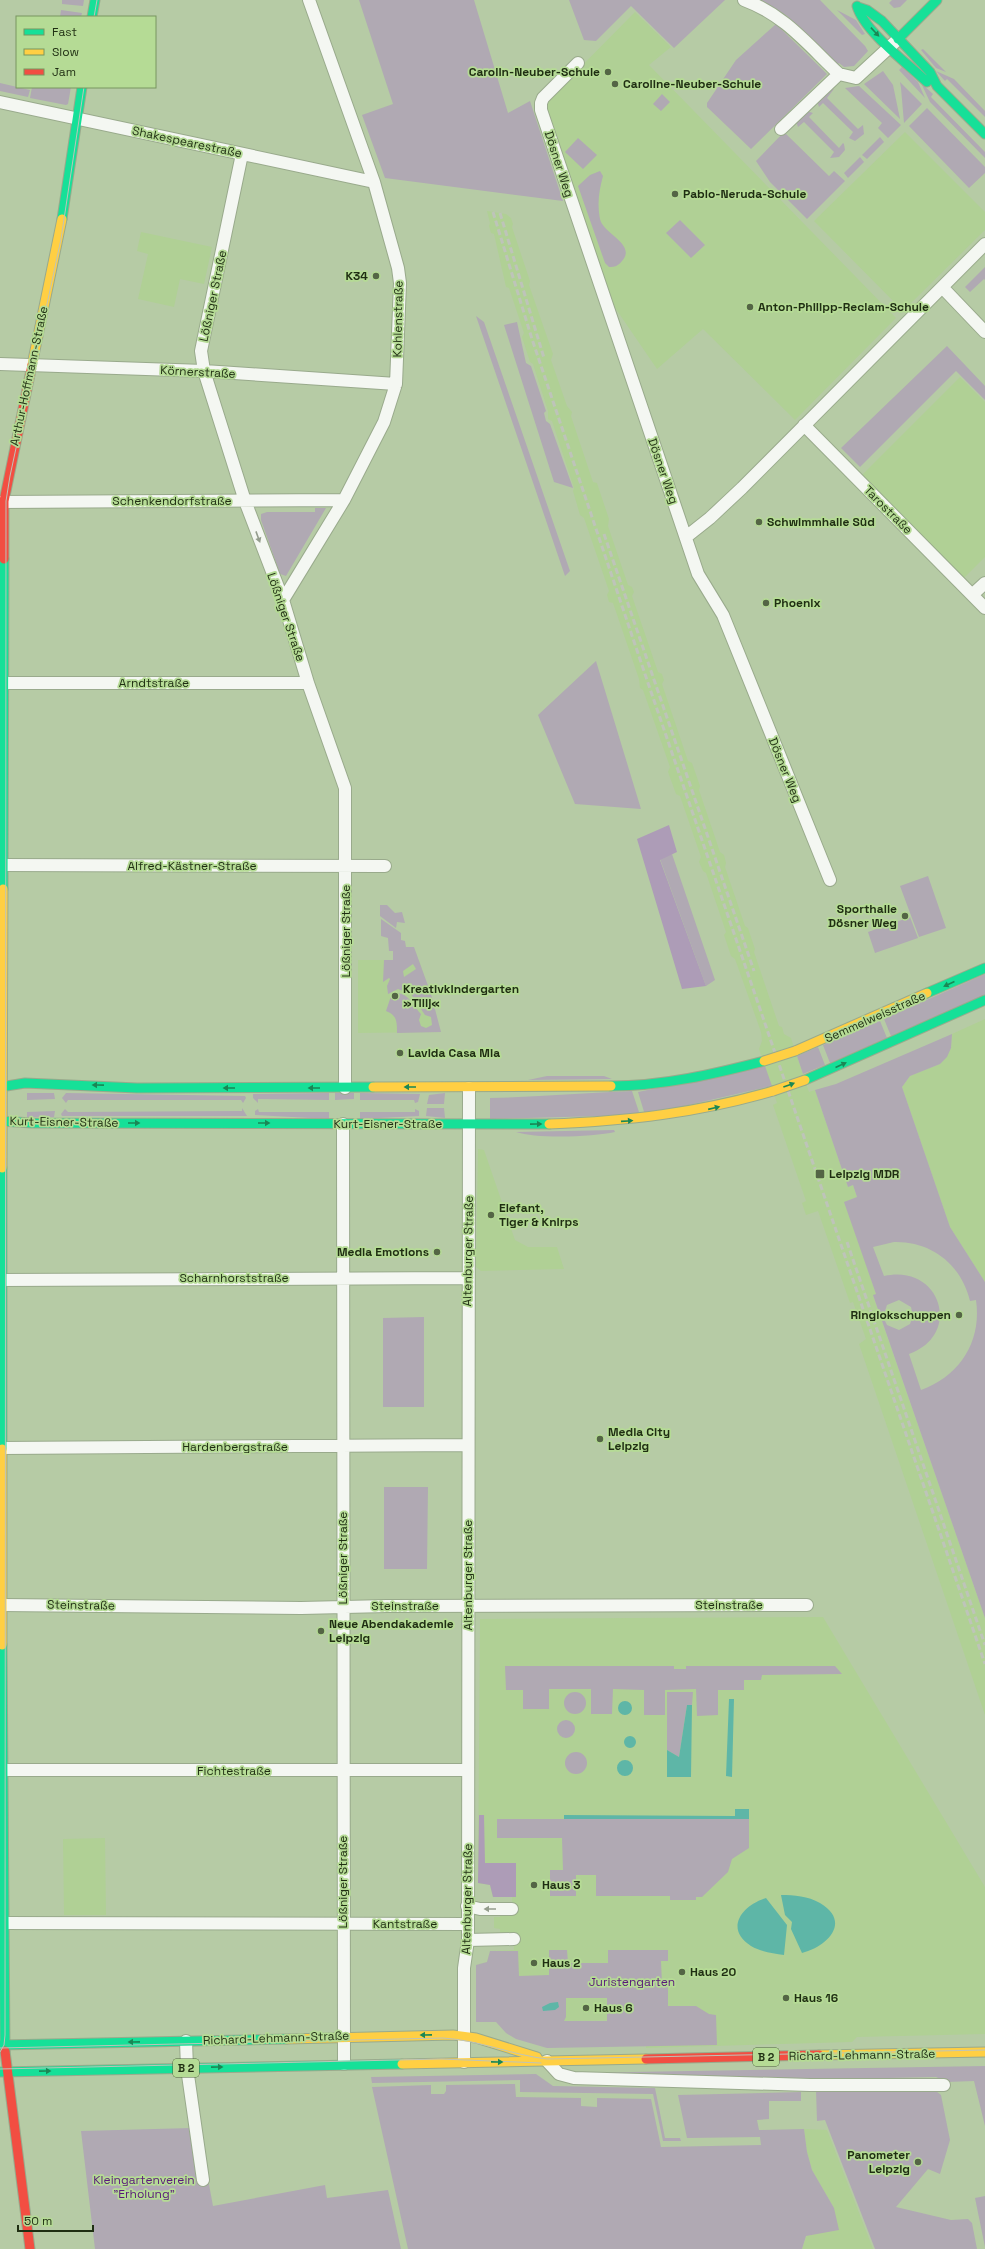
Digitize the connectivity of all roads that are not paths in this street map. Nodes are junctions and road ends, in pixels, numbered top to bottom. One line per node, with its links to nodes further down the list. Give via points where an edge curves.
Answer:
1 (95, 0): 6 (main road)
2 (310, 0): 18 (street, Kohlenstraße)
3 (744, 0): 10 (street, via 778,15)
4 (937, 0): 7 (main road)
5 (854, 3): 7 (main road, via 875,15); 8 (main road, one-way to 8, via 864,20)
6 (92, 16)
7 (898, 39): 8 (street); 11 (main road, via 930,72)
8 (889, 48): 10 (street, via 856,78); 11 (main road, via 925,82)
9 (578, 63): 30 (street, Dösner Weg, via 543,98 542,110)
10 (839, 74): 15 (street)
11 (937, 86): 16 (main road)
12 (82, 88): 14 (main road, Arthur-Hoffmann-Straße)
13 (0, 102): 14 (street, Shakespearestraße)
14 (77, 118): 17 (street, Shakespearestraße); 23 (main road, Arthur-Hoffmann-Straße, via 58,241)
15 (780, 129)
16 (985, 134)
17 (242, 154): 18 (street, Shakespearestraße); 24 (street, Lößniger Straße, via 201,351)
18 (374, 182): 25 (street, Kohlenstraße, via 400,283)
19 (985, 244): 20 (street)
20 (942, 287): 21 (street); 26 (street)
21 (985, 332)
22 (0, 364): 23 (street, Körnerstraße)
23 (31, 366): 24 (street, Körnerstraße); 29 (main road, Arthur-Hoffmann-Straße)
24 (204, 371): 25 (street, Körnerstraße); 28 (street, Lößniger Straße)
25 (396, 384): 27 (street, Kohlenstraße, via 384,422)
26 (804, 425): 30 (street, via 720,508); 32 (street, Tarostraße)
27 (344, 500): 28 (street, Schenkendorfstraße); 33 (street, Kohlenstraße)
28 (245, 501): 29 (street, Schenkendorfstraße); 33 (street, Lößniger Straße, one-way to 33)
29 (2, 502): 35 (main road, Arthur-Hoffmann-Straße)
30 (686, 537): 40 (street, Dösner Weg, via 698,574 724,615)
31 (985, 583): 32 (street)
32 (972, 595): 34 (street, Tarostraße)
33 (283, 600): 36 (street, Lößniger Straße)
34 (985, 608)
35 (2, 683): 36 (street, Arndtstraße); 37 (main road, Arthur-Hoffmann-Straße)
36 (308, 683): 38 (street, Lößniger Straße, via 344,788)
37 (2, 865): 38 (street, Alfred-Kästner-Straße); 43 (main road, Arthur-Hoffmann-Straße)
38 (346, 866): 39 (street, Alfred-Kästner-Straße); 44 (street, Lößniger Straße)
39 (385, 866)
40 (830, 880)
41 (985, 968): 45 (main road, Semmelweisstraße, one-way to 45, bridge, via 795,1051 707,1076 652,1084)
42 (985, 1000): 48 (main road, Kurt-Eisner-Straße, one-way to 42, bridge, via 645,1119 695,1112 805,1080)
43 (2, 1087): 44 (main road, one-way to 43, via 137,1088 25,1083); 46 (main road, Arthur-Hoffmann-Straße)
44 (345, 1088): 45 (main road, one-way to 44)
45 (469, 1088): 48 (street, Altenburger Straße)
46 (2, 1121): 47 (main road, Kurt-Eisner-Straße, one-way to 47); 51 (main road, Arthur-Hoffmann-Straße)
47 (343, 1124): 48 (main road, Kurt-Eisner-Straße); 49 (street, Lößniger Straße)
48 (468, 1124): 50 (street, Altenburger Straße)
49 (344, 1277): 50 (street, Scharnhorststraße); 51 (street, Scharnhorststraße); 52 (street, Lößniger Straße)
50 (468, 1278): 53 (street, Altenburger Straße)
51 (1, 1280): 54 (main road, Arthur-Hoffmann-Straße)
52 (343, 1446): 53 (street, Hardenbergstraße); 54 (street, Hardenbergstraße); 58 (street, Lößniger Straße)
53 (468, 1446): 57 (street, Altenburger Straße)
54 (2, 1448): 55 (main road, Arthur-Hoffmann-Straße)
55 (2, 1604): 58 (street, Steinstraße); 59 (main road, Arthur-Hoffmann-Straße)
56 (807, 1605): 57 (street, Steinstraße)
57 (468, 1606): 58 (street, Steinstraße); 60 (street, Altenburger Straße)
58 (342, 1607): 61 (street, Lößniger Straße)
59 (1, 1770): 61 (street, Fichtestraße); 64 (main road, Arthur-Hoffmann-Straße)
60 (468, 1770): 61 (street, Fichtestraße); 62 (street, Altenburger Straße)
61 (343, 1771): 66 (street, Lößniger Straße)
62 (467, 1906): 63 (street, one-way to 62, via 480,1909); 65 (street, Altenburger Straße)
63 (512, 1909)
64 (1, 1923): 66 (street, Kantstraße); 72 (main road, Arthur-Hoffmann-Straße)
65 (467, 1924): 66 (street, Kantstraße); 68 (street, Altenburger Straße)
66 (343, 1925): 70 (street, Lößniger Straße)
67 (514, 1939): 68 (street)
68 (468, 1940): 69 (street, Altenburger Straße, via 464,1968)
69 (465, 2036): 70 (main road, Richard-Lehmann-Straße / B 2, one-way to 70); 74 (main road, Richard-Lehmann-Straße / B 2); 75 (street, Altenburger Straße)
70 (344, 2037): 71 (main road, Richard-Lehmann-Straße / B 2); 76 (street, Lößniger Straße)
71 (186, 2041): 72 (main road, Richard-Lehmann-Straße / B 2, one-way to 72); 77 (street)
72 (2, 2045): 78 (main road, Arthur-Hoffmann-Straße)
73 (985, 2052): 74 (main road, Richard-Lehmann-Straße / B 2)
74 (547, 2061): 75 (main road, Richard-Lehmann-Straße / B 2, one-way to 74); 79 (street, Richard-Lehmann-Straße, via 562,2076 574,2078 810,2085)
75 (464, 2062): 76 (main road, Richard-Lehmann-Straße / B 2)
76 (344, 2064): 77 (main road, Richard-Lehmann-Straße / B 2, one-way to 76)
77 (187, 2068): 78 (main road, Richard-Lehmann-Straße / B 2, one-way to 77); 80 (street)
78 (3, 2072): 81 (main road, Arthur-Hoffmann-Straße)
79 (944, 2085)
80 (203, 2180)
81 (30, 2249)

